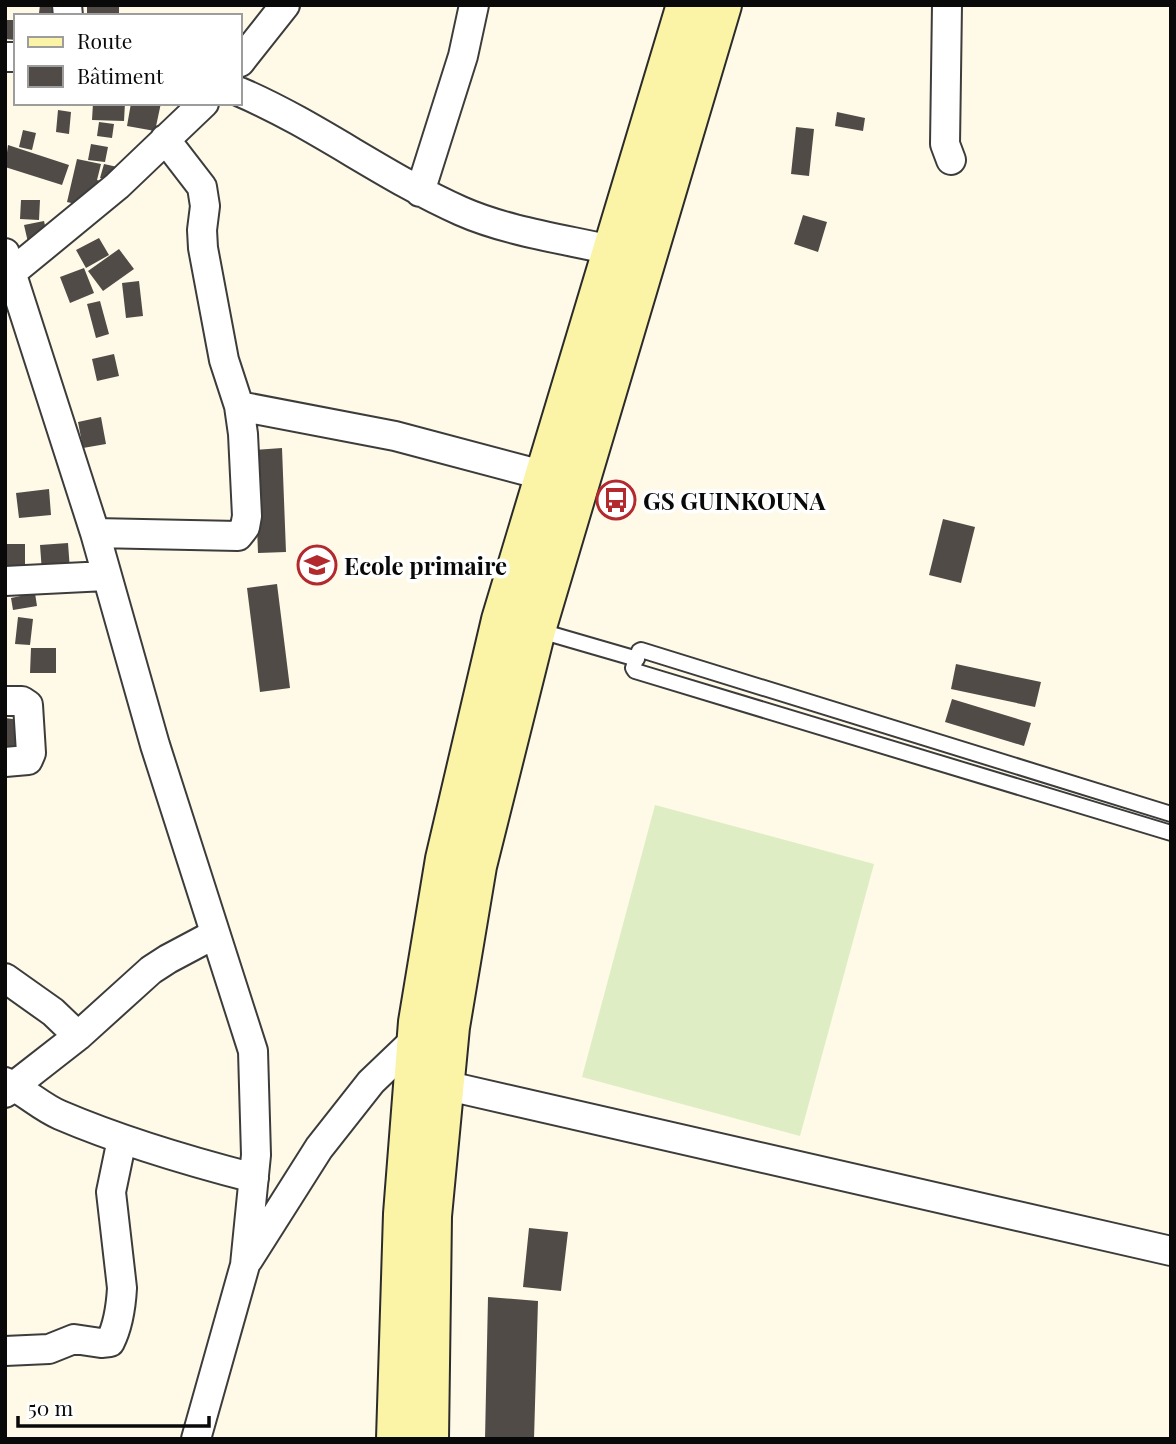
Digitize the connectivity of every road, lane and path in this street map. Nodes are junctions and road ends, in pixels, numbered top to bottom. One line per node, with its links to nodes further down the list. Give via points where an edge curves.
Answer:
1 (285, 5): 6 (street)
2 (474, 5): 11 (street, via 463,56)
3 (686, 5): 12 (street)
4 (722, 5): 19 (street)
5 (947, 5): 10 (street, via 945,144)
6 (242, 59)
7 (242, 93): 11 (street, via 307,124)
8 (202, 105): 9 (street)
9 (165, 139): 13 (street, via 117,186); 14 (street, via 205,197 203,248 224,360)
10 (951, 160)
11 (420, 192): 12 (street, via 485,219)
12 (611, 250): 15 (street)
13 (7, 268): 16 (street)
14 (239, 406): 15 (street, via 395,436); 16 (street, via 247,516 238,536)
15 (545, 476): 19 (street)
16 (95, 533): 17 (street)
17 (106, 576): 18 (street); 25 (street)
18 (5, 581)
19 (519, 625): 20 (lane); 28 (street, via 445,859); 29 (street)
20 (637, 659): 23 (lane, via 641,650); 24 (lane, via 635,671)
21 (5, 701): 22 (street, via 29,705 31,753 28,760)
22 (5, 762)
23 (1171, 814)
24 (1171, 834)
25 (215, 934): 27 (street, via 151,970); 32 (street, via 253,1051)
26 (5, 978): 27 (street)
27 (78, 1036): 30 (street)
28 (416, 1039): 34 (street, via 371,1082 319,1147); 36 (street, via 403,1214)
29 (444, 1085): 33 (street); 36 (street)
30 (8, 1087): 31 (street, via 56,1114)
31 (122, 1139): 32 (street); 35 (street, via 111,1192 122,1301 110,1342 74,1339 49,1349)
32 (254, 1178): 34 (street)
33 (1171, 1251)
34 (245, 1265): 37 (street)
35 (5, 1351)
36 (416, 1438)
37 (196, 1439)

